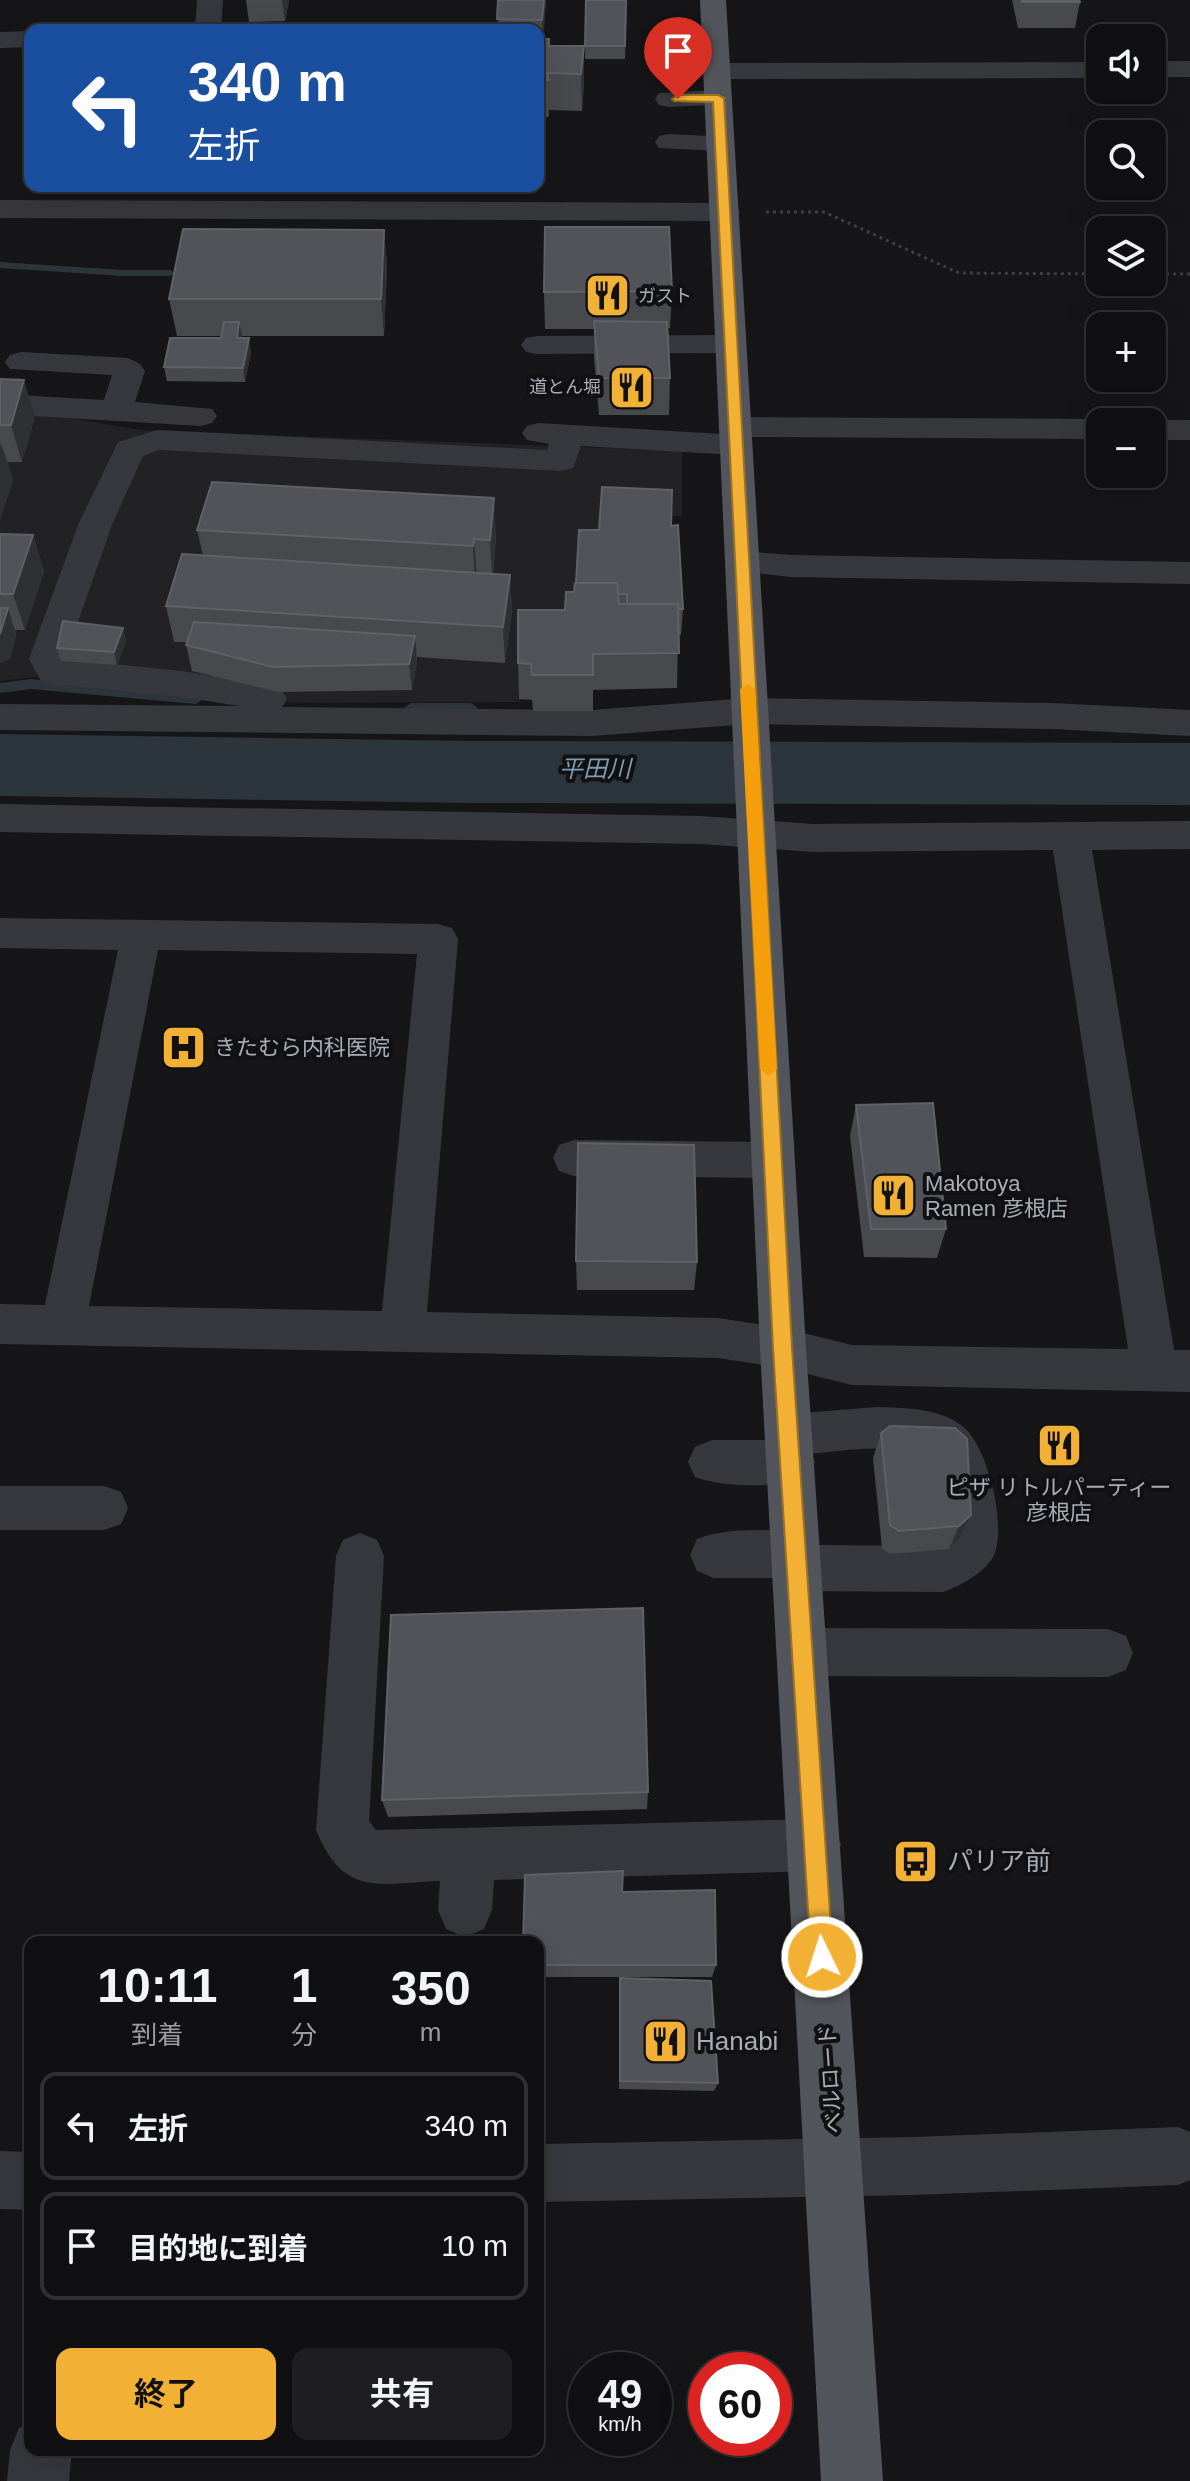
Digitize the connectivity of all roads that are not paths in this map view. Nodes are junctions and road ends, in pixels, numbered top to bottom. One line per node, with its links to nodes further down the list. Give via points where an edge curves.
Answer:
1 (210, 0): 3 (street)
2 (713, 0): 7 (main road, ベルロード)
3 (208, 24)
4 (1166, 69): 5 (street)
5 (1190, 69)
6 (1086, 71): 7 (street)
7 (718, 85): 8 (street); 10 (main road, ベルロード)
8 (669, 99)
9 (669, 142): 10 (street)
10 (721, 143): 13 (main road, ベルロード)
11 (165, 198): 12 (street); 13 (street, via 597,224)
12 (0, 209)
13 (725, 212): 14 (main road, ベルロード)
14 (730, 344): 15 (street); 23 (main road, ベルロード)
15 (537, 345)
16 (21, 362): 18 (street, via 117,365 129,371)
17 (0, 404): 18 (street)
18 (116, 411): 22 (street, via 534,419)
19 (1086, 429): 23 (street)
20 (1166, 430): 21 (street)
21 (1190, 430)
22 (567, 435): 23 (street); 26 (street, via 561,461 390,467 157,440 130,449 95,525 47,659 54,672 182,684 274,700)
23 (735, 436): 24 (main road, ベルロード)
24 (742, 562): 25 (street); 28 (main road, ベルロード)
25 (1190, 573)
26 (413, 698)
27 (0, 717): 28 (street)
28 (749, 721): 29 (street, via 1052,716); 31 (main road, ベルロード)
29 (1190, 723)
30 (0, 818): 31 (street, via 685,829)
31 (755, 824): 32 (street, via 813,838); 37 (main road, ベルロード)
32 (1070, 835): 33 (street); 42 (street)
33 (1190, 835)
34 (0, 933): 35 (street)
35 (141, 935): 39 (street); 40 (street, via 438,939)
36 (574, 1158): 37 (street)
37 (773, 1160): 41 (main road, ベルロード)
38 (0, 1326): 39 (street)
39 (63, 1326): 40 (street, via 126,1340)
40 (403, 1334): 41 (street, via 551,1319)
41 (783, 1348): 42 (street, via 852,1365); 43 (main road, ベルロード)
42 (1172, 1371)
43 (790, 1449): 44 (street); 49 (main road, ベルロード); 49 (street, via 856,1430 927,1430 954,1445 967,1473 974,1545 943,1569)
44 (712, 1462)
45 (0, 1508): 46 (street)
46 (104, 1508)
47 (714, 1555): 49 (street)
48 (360, 1556): 53 (street, via 342,1830 364,1857)
49 (797, 1562): 50 (main road, ベルロード)
50 (802, 1652): 51 (street); 52 (main road, ベルロード)
51 (1108, 1653)
52 (815, 1845): 53 (street); 56 (main road, ベルロード)
53 (469, 1853): 54 (street)
54 (465, 1910)
55 (1178, 2156): 56 (street)
56 (835, 2166): 57 (street); 62 (main road, ベルロード)
57 (544, 2173)
58 (0, 2180): 59 (street)
59 (24, 2181)
60 (40, 2456): 61 (street)
61 (38, 2481)
62 (852, 2481)

